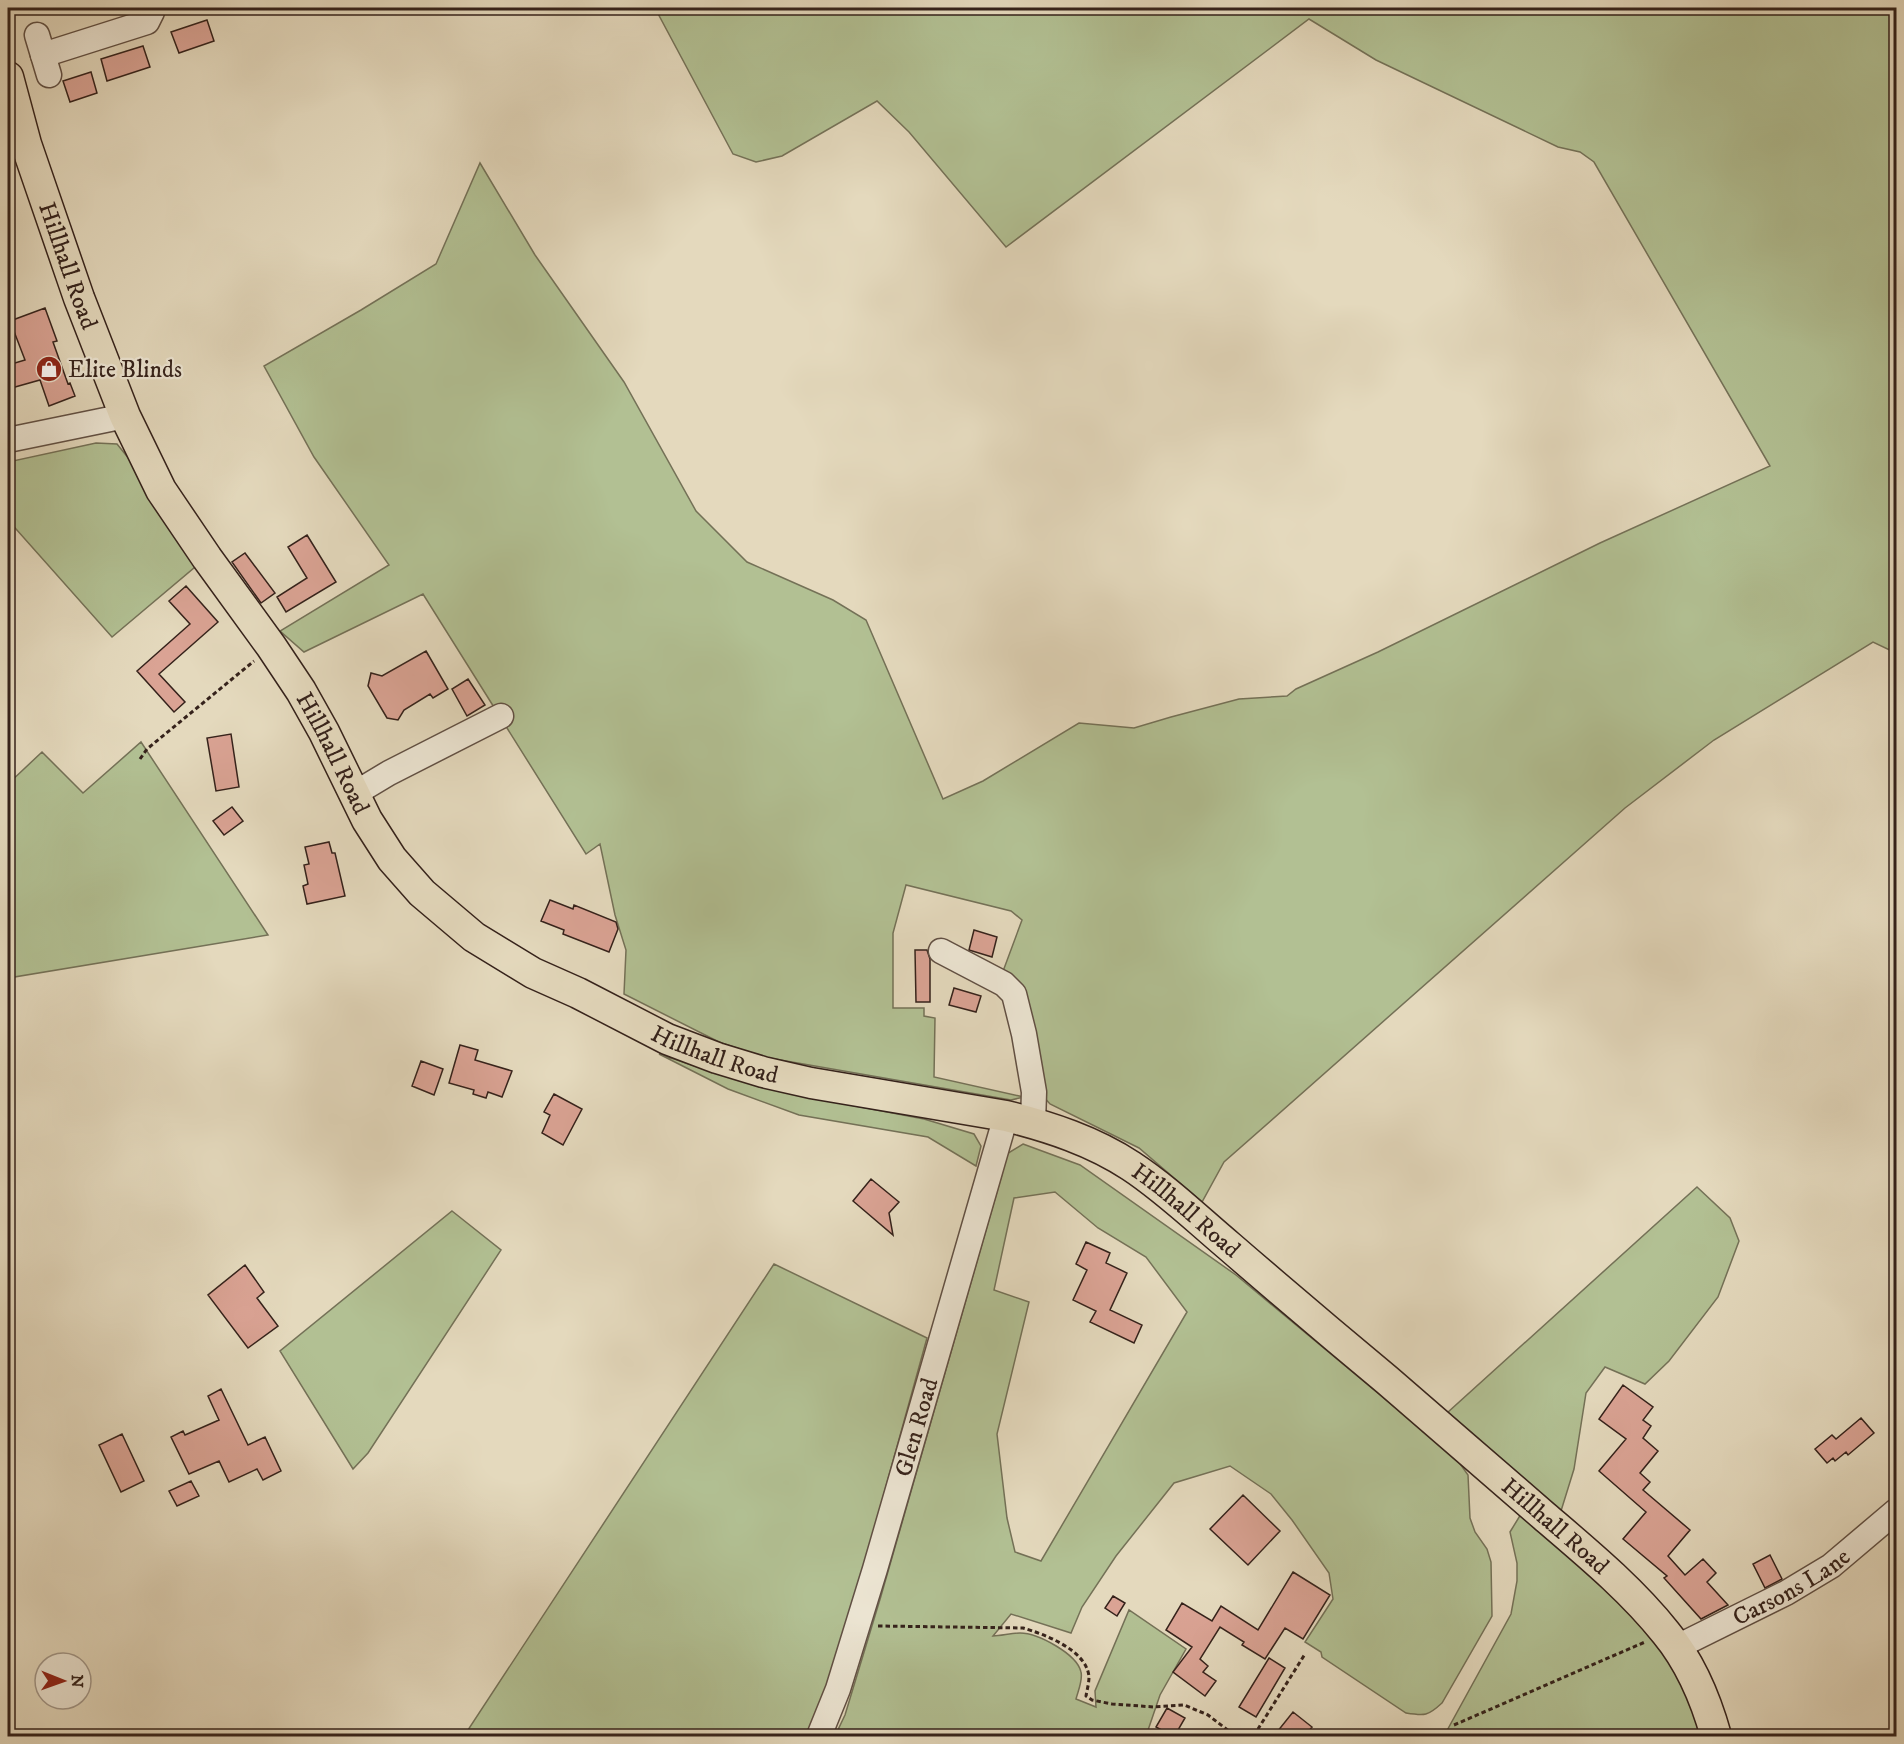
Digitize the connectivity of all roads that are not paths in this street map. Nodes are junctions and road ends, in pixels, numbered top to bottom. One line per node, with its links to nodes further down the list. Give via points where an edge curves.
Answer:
1 (151, 8): 2 (street, via 147,22)
2 (43, 55)
3 (8, 77): 4 (main road, Hillhall Road, via 26,144 75,287)
4 (125, 416): 5 (street); 7 (main road, Hillhall Road, via 161,490 313,712)
5 (8, 440)
6 (501, 716): 7 (street)
7 (354, 794): 9 (main road, Hillhall Road, via 392,859 422,893 474,937 533,973 667,1039 751,1069 811,1083)
8 (941, 951): 9 (street, Glen Road, via 1004,984 1014,994 1034,1092)
9 (1019, 1120): 11 (main road, Hillhall Road, via 1102,1149 1158,1186 1589,1554); 12 (street, Glen Road, via 838,1689)
10 (1896, 1511): 11 (street, Carsons Lane, via 1831,1566 1786,1593)
11 (1672, 1640): 13 (main road, Hillhall Road, via 1699,1689)
12 (819, 1737)
13 (1716, 1737)

